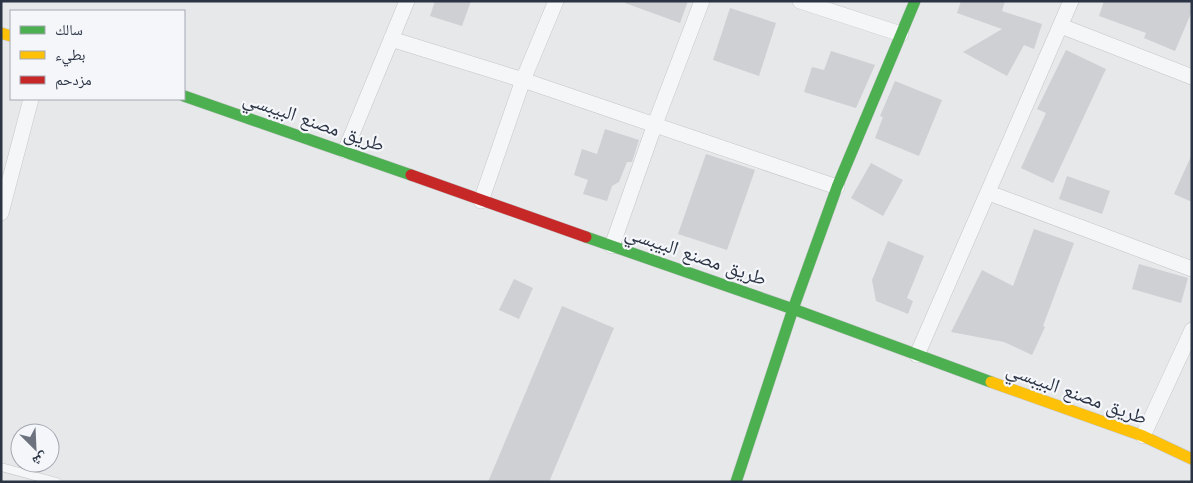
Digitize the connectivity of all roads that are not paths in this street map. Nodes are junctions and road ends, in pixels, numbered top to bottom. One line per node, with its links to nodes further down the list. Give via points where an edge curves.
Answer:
1 (407, 1): 9 (street)
2 (556, 1): 11 (street)
3 (702, 1): 14 (street)
4 (800, 1): 8 (street)
5 (915, 1): 8 (main road)
6 (1071, 1): 7 (street)
7 (1061, 26): 10 (street); 17 (street)
8 (901, 34): 16 (main road)
9 (391, 39): 11 (street); 15 (street)
10 (1192, 77)
11 (523, 80): 14 (street); 18 (street)
12 (185, 96): 15 (main road, طريق مصنع البيبسي)
13 (31, 100): 19 (street)
14 (655, 124): 16 (street); 20 (street)
15 (345, 151): 18 (main road, طريق مصنع البيبسي)
16 (837, 187): 22 (main road)
17 (989, 193): 21 (street); 24 (street)
18 (481, 201): 20 (main road, طريق مصنع البيبسي)
19 (1, 213)
20 (612, 246): 22 (main road, طريق مصنع البيبسي)
21 (1192, 269)
22 (793, 309): 24 (main road, طريق مصنع البيبسي); 29 (main road)
23 (1192, 330): 25 (street)
24 (917, 356): 25 (main road, طريق مصنع البيبسي)
25 (1143, 436): 26 (main road, طريق مصنع البيبسي)
26 (1192, 459)
27 (1, 467): 28 (lane)
28 (57, 482)
29 (736, 482)

